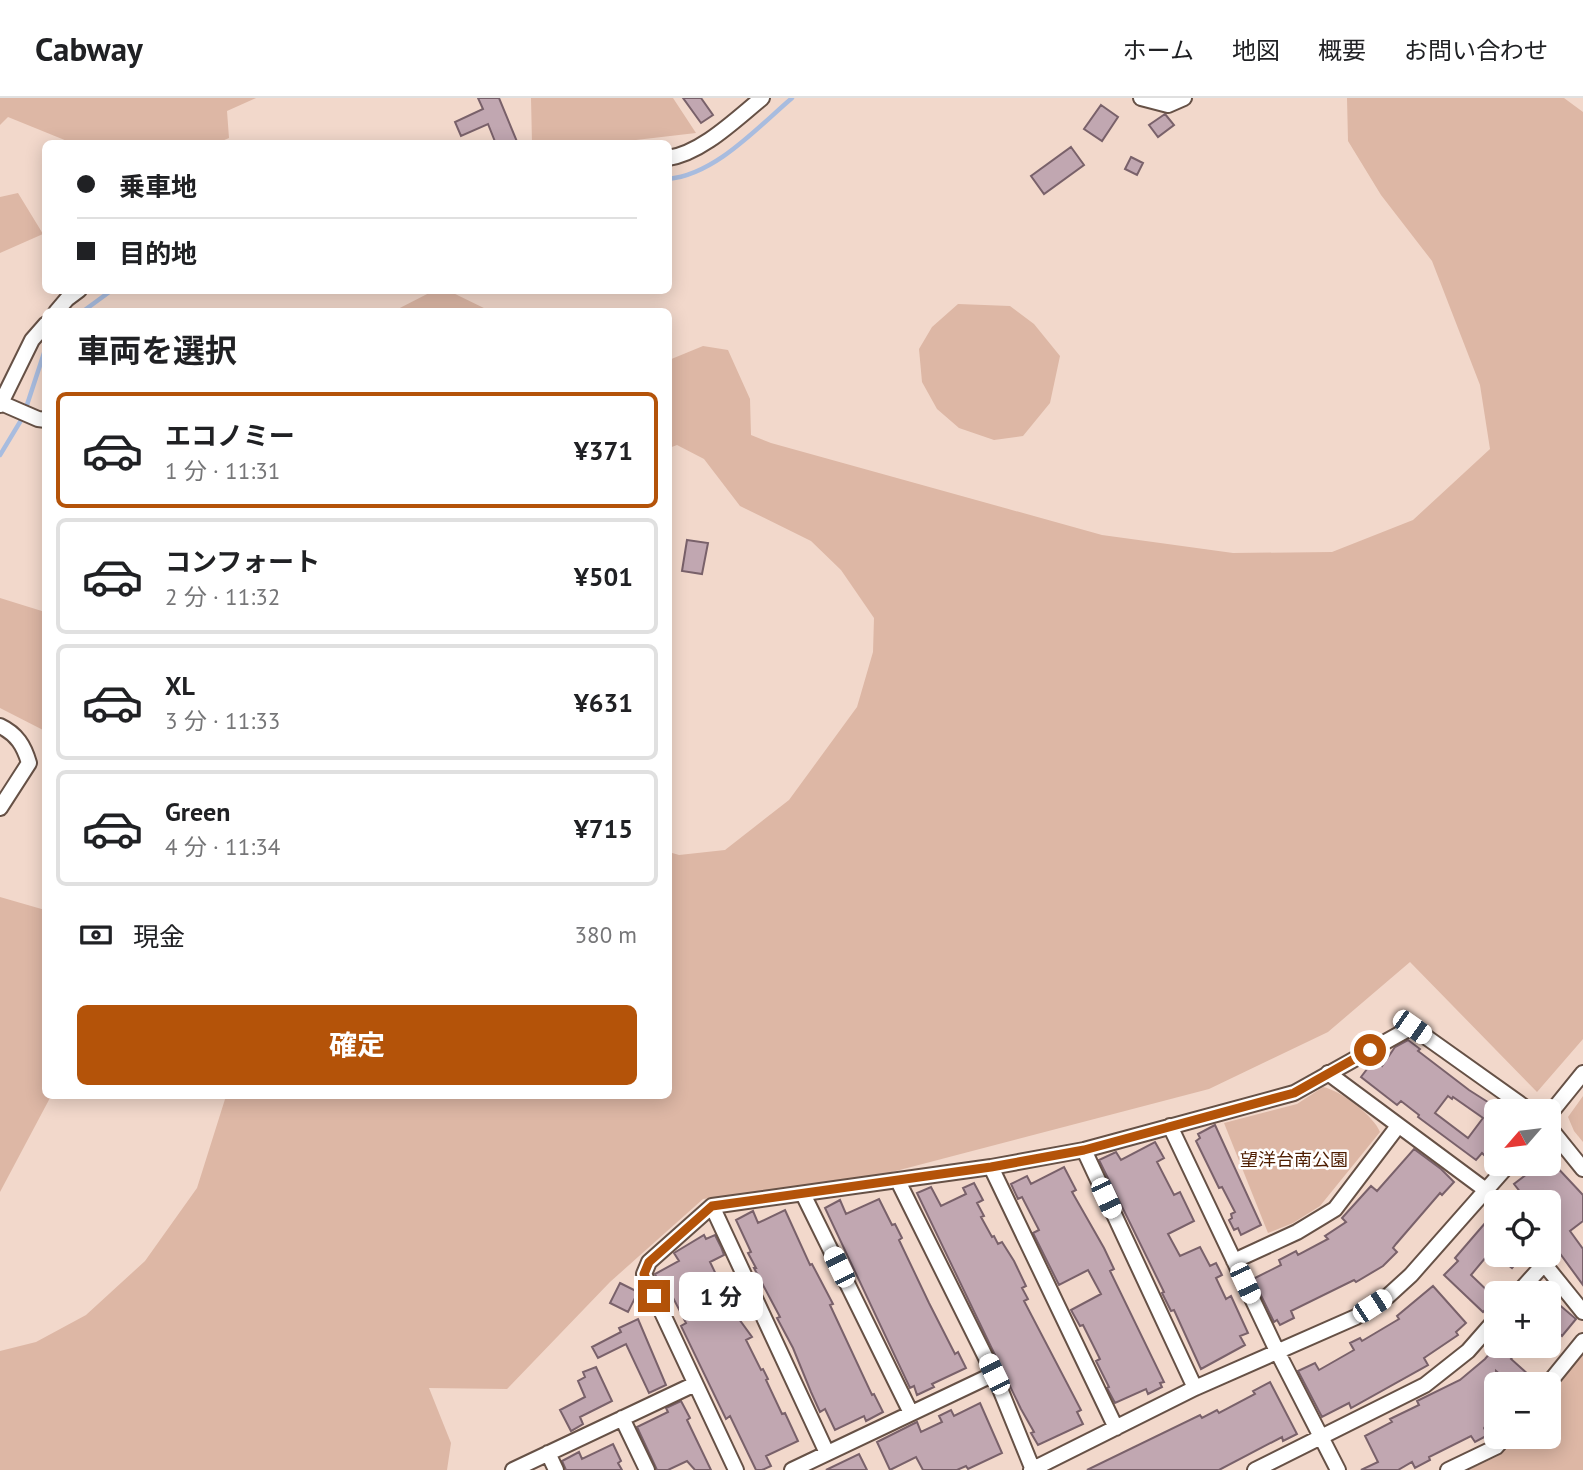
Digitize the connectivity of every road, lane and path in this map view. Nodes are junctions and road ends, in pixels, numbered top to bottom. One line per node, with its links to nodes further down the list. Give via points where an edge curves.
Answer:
1 (762, 98): 4 (street, via 712,139)
2 (1141, 98): 3 (street, via 1168,105)
3 (1184, 98)
4 (672, 158)
5 (74, 294): 6 (street)
6 (59, 308)
7 (42, 329): 8 (street)
8 (0, 404): 9 (street)
9 (42, 419)
10 (0, 726): 11 (street, via 24,747 29,763)
11 (0, 808)
12 (1328, 1073): 14 (street, via 1412,1027); 16 (street, via 1294,1093); 17 (street)
13 (1583, 1073): 15 (street)
14 (1513, 1099)
15 (1561, 1100)
16 (1170, 1126): 19 (street); 27 (street)
17 (1398, 1126): 23 (street); 27 (street, via 1335,1209)
18 (1561, 1142): 21 (street)
19 (1084, 1150): 20 (street); 36 (street)
20 (991, 1167): 22 (street); 39 (street)
21 (1583, 1169)
22 (898, 1181): 24 (street); 34 (street)
23 (1484, 1190)
24 (803, 1194): 26 (street); 37 (street)
25 (1484, 1204): 32 (street, via 1388,1296 1356,1317)
26 (712, 1206): 35 (street, via 649,1262 644,1274); 43 (street)
27 (1234, 1261): 32 (street)
28 (1547, 1267): 29 (street)
29 (1583, 1312)
30 (1484, 1333): 40 (street, via 1425,1385)
31 (1583, 1341): 33 (street)
32 (1277, 1351): 36 (street); 40 (street)
33 (1558, 1372)
34 (994, 1374): 37 (street); 49 (street)
35 (695, 1384): 38 (street); 47 (street)
36 (1195, 1388): 39 (street)
37 (911, 1413): 43 (street)
38 (622, 1418): 42 (street); 46 (street)
39 (1116, 1427): 49 (street)
40 (1322, 1438): 50 (street); 51 (street)
41 (1492, 1449): 52 (street)
42 (548, 1453): 44 (street); 45 (street)
43 (827, 1453): 48 (street)
44 (513, 1470)
45 (556, 1470)
46 (647, 1470)
47 (736, 1470)
48 (792, 1470)
49 (1032, 1470)
50 (1255, 1470)
51 (1338, 1470)
52 (1448, 1470)

